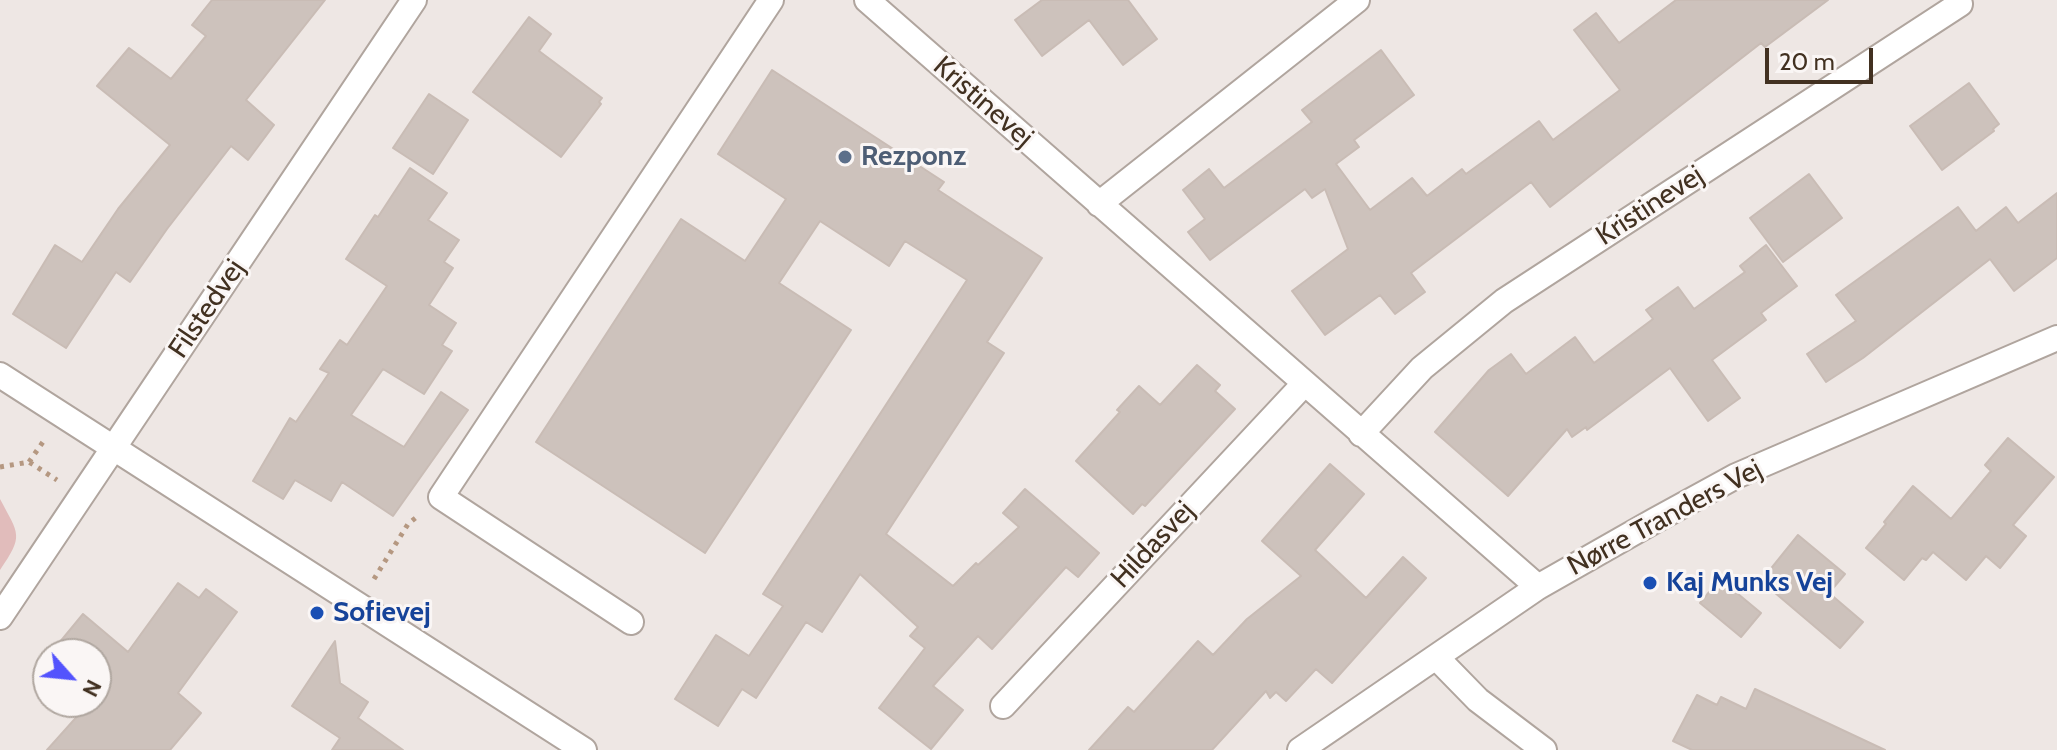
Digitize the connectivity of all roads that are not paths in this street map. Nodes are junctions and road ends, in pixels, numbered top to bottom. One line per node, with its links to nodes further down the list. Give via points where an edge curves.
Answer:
1 (414, 0): 11 (street, Filstedvej)
2 (771, 0): 14 (street, via 441,497)
3 (867, 0): 6 (street, Kristinevej)
4 (1357, 0): 6 (street)
5 (1960, 4): 10 (street, Kristinevej, via 1504,301 1422,368)
6 (1099, 204): 9 (street, Kristinevej)
7 (2057, 338): 12 (street, Nørre Tranders Vej, via 1736,476)
8 (0, 375): 11 (street)
9 (1304, 384): 10 (street, Kristinevej); 16 (street, Hildasvej)
10 (1361, 434): 12 (street, Kristinevej)
11 (114, 448): 13 (street, Filstedvej); 17 (street)
12 (1538, 587): 15 (street, Nørre Tranders Vej)
13 (0, 617)
14 (631, 622)
15 (1436, 657): 18 (street, Nørre Tranders Vej); 19 (street, via 1478,700)
16 (1003, 706)
17 (584, 750)
18 (1300, 750)
19 (1544, 750)

